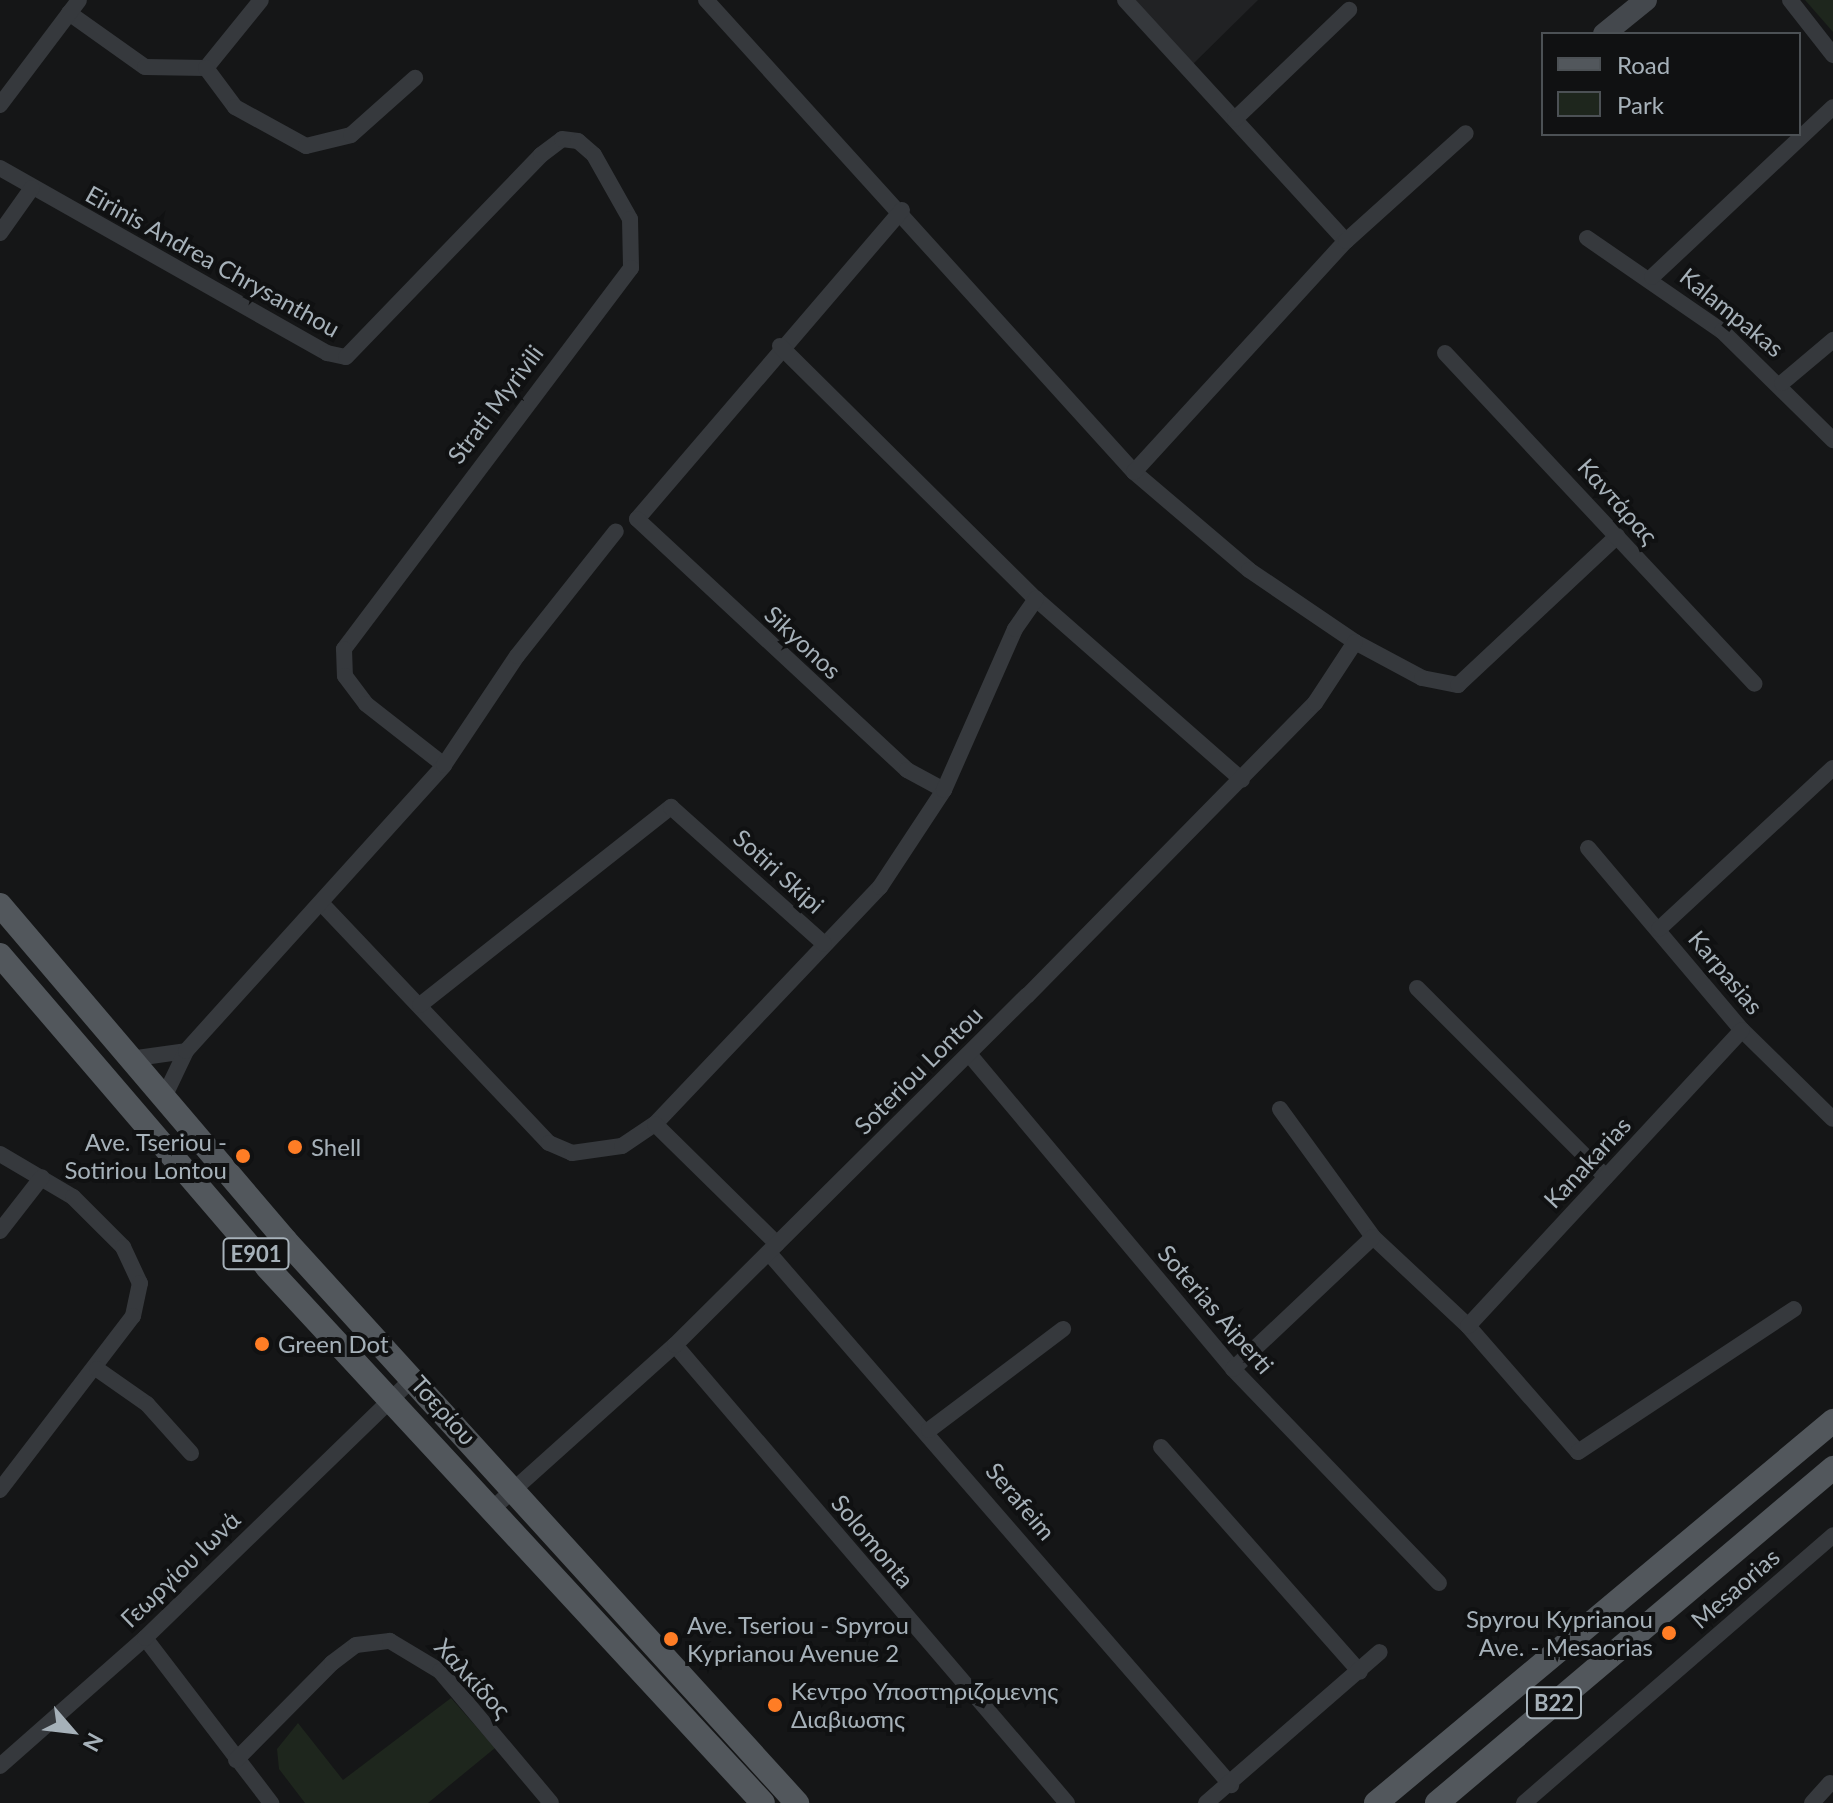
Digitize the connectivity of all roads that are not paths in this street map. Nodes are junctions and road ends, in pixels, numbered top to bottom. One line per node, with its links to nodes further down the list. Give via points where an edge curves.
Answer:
1 (261, 0): 10 (street)
2 (706, 0): 19 (street, via 764,72)
3 (1125, 0): 14 (street)
4 (1646, 0): 8 (street)
5 (1790, 0): 9 (street)
6 (74, 7): 10 (street, via 145,67); 12 (street)
7 (1349, 10): 14 (street)
8 (1606, 32)
9 (1833, 55)
10 (206, 68): 11 (street, via 235,107 306,146 351,135)
11 (415, 78)
12 (0, 105)
13 (1833, 107): 23 (street)
14 (1235, 119): 22 (street)
15 (1466, 133): 22 (street)
16 (0, 168): 17 (street, Eirinis Andrea Chrysanthou)
17 (32, 188): 18 (street, Eirinis Andrea Chrysanthou, via 338,357 359,349); 20 (street)
18 (495, 208): 35 (street, Strati Myrivili, via 541,155 562,139 578,141 618,193 636,243 631,268 344,649 345,676 366,704)
19 (902, 210): 25 (street); 29 (street)
20 (0, 233)
21 (1587, 238): 23 (street, Kalampakas)
22 (1346, 241): 29 (street)
23 (1652, 277): 27 (street, Kalampakas)
24 (1833, 340): 27 (street)
25 (780, 346): 32 (street); 38 (street, Sikyonos, via 637,519 907,770)
26 (1445, 353): 31 (street, Καντάρας)
27 (1782, 383): 28 (street, Kalampakas)
28 (1833, 440)
29 (1134, 472): 33 (street, via 1249,570)
30 (616, 531): 35 (street, via 517,656)
31 (1617, 536): 33 (street, via 1458,685 1422,678); 34 (street, Καντάρας)
32 (1036, 599): 37 (street); 38 (street, Sotiri Skipi)
33 (1355, 642): 37 (street, Soteriou Lontou, via 1315,703)
34 (1755, 684)
35 (444, 765): 41 (street)
36 (1833, 768): 42 (street)
37 (1242, 780): 49 (street, Soteriou Lontou)
38 (944, 790): 43 (street, Sotiri Skipi, via 880,887)
39 (1588, 848): 42 (street, Karpasias)
40 (0, 905): 50 (main road, Τσερίου / E901)
41 (323, 905): 46 (street); 48 (street)
42 (1659, 929): 47 (street, Karpasias)
43 (824, 944): 46 (street, Sotiri Skipi, via 671,807); 54 (street)
44 (0, 955): 68 (main road, Τσερίου / E901)
45 (1417, 988): 57 (street)
46 (420, 1005): 54 (street, via 549,1143 595,1154)
47 (1742, 1030): 53 (street, Karpasias); 57 (street, Kanakarias)
48 (186, 1051): 50 (street); 51 (street)
49 (969, 1054): 60 (street, Soteriou Lontou); 66 (street, Soterias Aiperti)
50 (137, 1058): 51 (main road, Τσερίου / E901)
51 (166, 1093): 67 (main road, Τσερίου / E901, via 286,1241)
52 (1280, 1109): 59 (street)
53 (1833, 1119)
54 (655, 1124): 60 (street, Serafeim)
55 (0, 1154): 56 (street)
56 (42, 1177): 58 (street); 65 (street, via 123,1247 140,1283 133,1316)
57 (1606, 1177): 62 (street, Kanakarias)
58 (0, 1231)
59 (1373, 1237): 62 (street); 66 (street)
60 (773, 1249): 64 (street, Soteriou Lontou); 70 (street, Serafeim)
61 (1794, 1309): 62 (street, via 1578,1452)
62 (1468, 1326)
63 (1063, 1329): 70 (street)
64 (675, 1345): 75 (street, Soteriou Lontou); 90 (street, Solomonta)
65 (97, 1369): 72 (street, via 147,1404); 74 (street)
66 (1233, 1369): 78 (street, Soterias Aiperti)
67 (414, 1377): 68 (street, Γεωργίου Ιωνά); 75 (main road, Τσερίου / E901)
68 (386, 1400): 76 (main road, Τσερίου / E901); 79 (street, Γεωργίου Ιωνά)
69 (1833, 1421): 92 (main road, B22)
70 (929, 1430): 85 (street, Serafeim)
71 (1161, 1447): 81 (street)
72 (191, 1453)
73 (1833, 1468): 93 (main road, B22)
74 (2, 1481)
75 (514, 1487): 76 (street, Soteriou Lontou); 89 (main road, Τσερίου / E901)
76 (491, 1510): 86 (main road, Τσερίου / E901)
77 (1833, 1535): 94 (street, Mesaorias)
78 (1439, 1583)
79 (145, 1638): 82 (street); 83 (street, Γεωργίου Ιωνά)
80 (1380, 1652): 81 (street)
81 (1360, 1672): 85 (street)
82 (236, 1760): 87 (street); 88 (street, Χαλκίδος, via 332,1663 356,1645 390,1641 440,1671)
83 (0, 1766)
84 (1830, 1783): 95 (street)
85 (1231, 1785): 91 (street)
86 (758, 1798)
87 (271, 1803)
88 (551, 1803)
89 (797, 1803)
90 (1067, 1803)
91 (1206, 1803)
92 (1376, 1803)
93 (1437, 1803)
94 (1524, 1803)
95 (1812, 1803)

